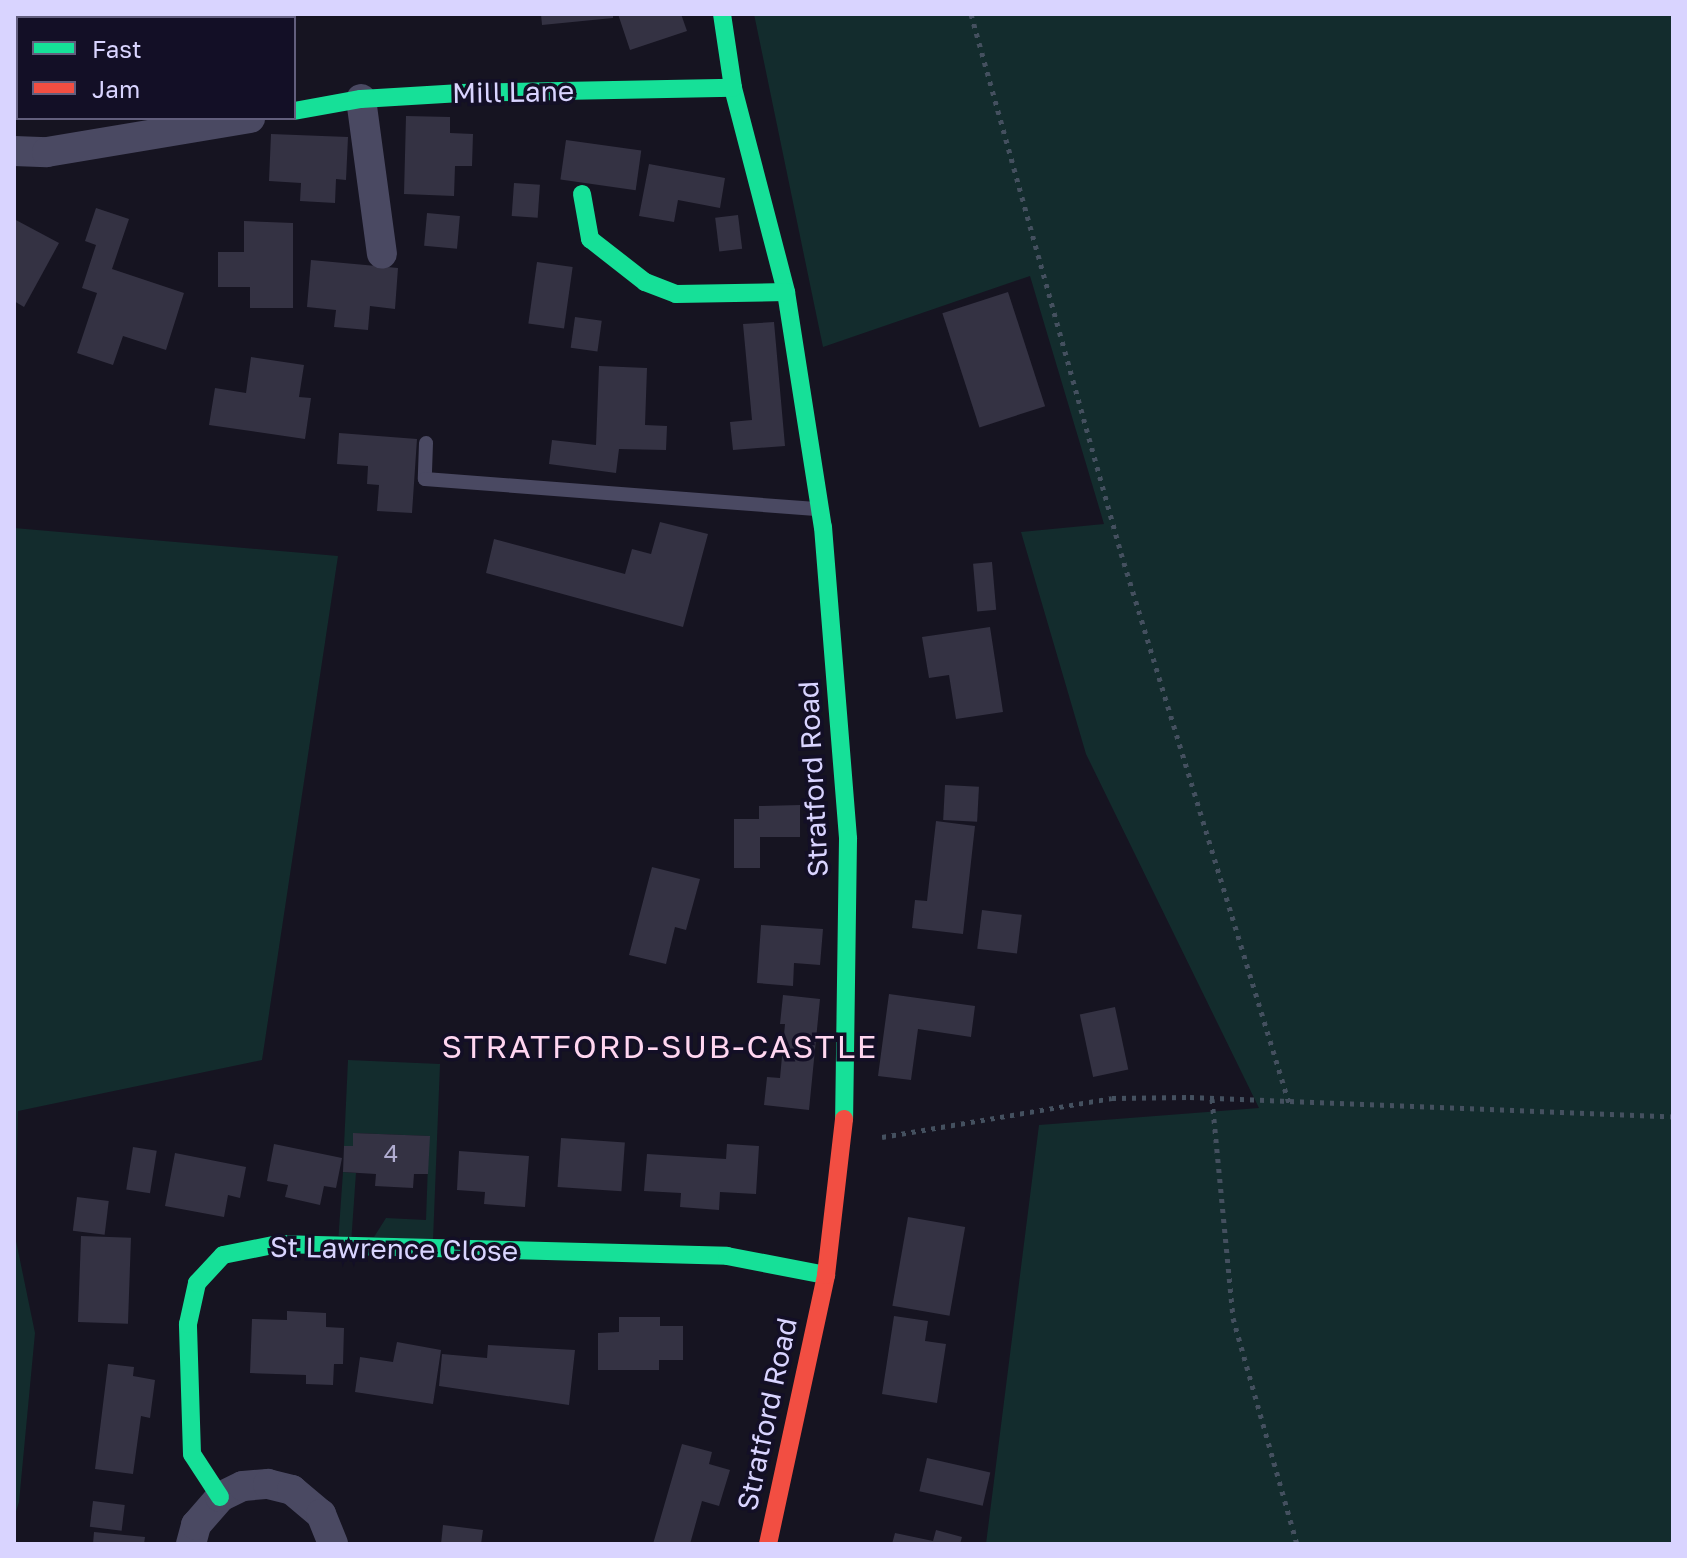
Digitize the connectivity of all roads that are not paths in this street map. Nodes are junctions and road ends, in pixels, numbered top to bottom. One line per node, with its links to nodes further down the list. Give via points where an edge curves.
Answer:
1 (722, 14): 2 (street, Stratford Road)
2 (733, 88): 3 (street, Mill Lane); 9 (street, Stratford Road)
3 (361, 99): 4 (street, Mill Lane); 8 (street)
4 (296, 111)
5 (238, 120): 6 (street, via 47,152)
6 (14, 151)
7 (582, 194): 9 (street, via 590,239 645,282 676,294)
8 (382, 254)
9 (786, 292): 11 (street, Stratford Road)
10 (426, 443): 11 (lane, via 425,479)
11 (820, 509): 12 (street, Stratford Road, via 848,839 844,1143)
12 (826, 1275): 13 (street, St Lawrence Close, via 727,1256 278,1244 223,1255 197,1283 188,1324 192,1454); 16 (street, Stratford Road)
13 (220, 1497): 14 (street, via 196,1525); 15 (street, via 243,1486 268,1484 292,1490 321,1514)
14 (191, 1544)
15 (333, 1544)
16 (768, 1544)

